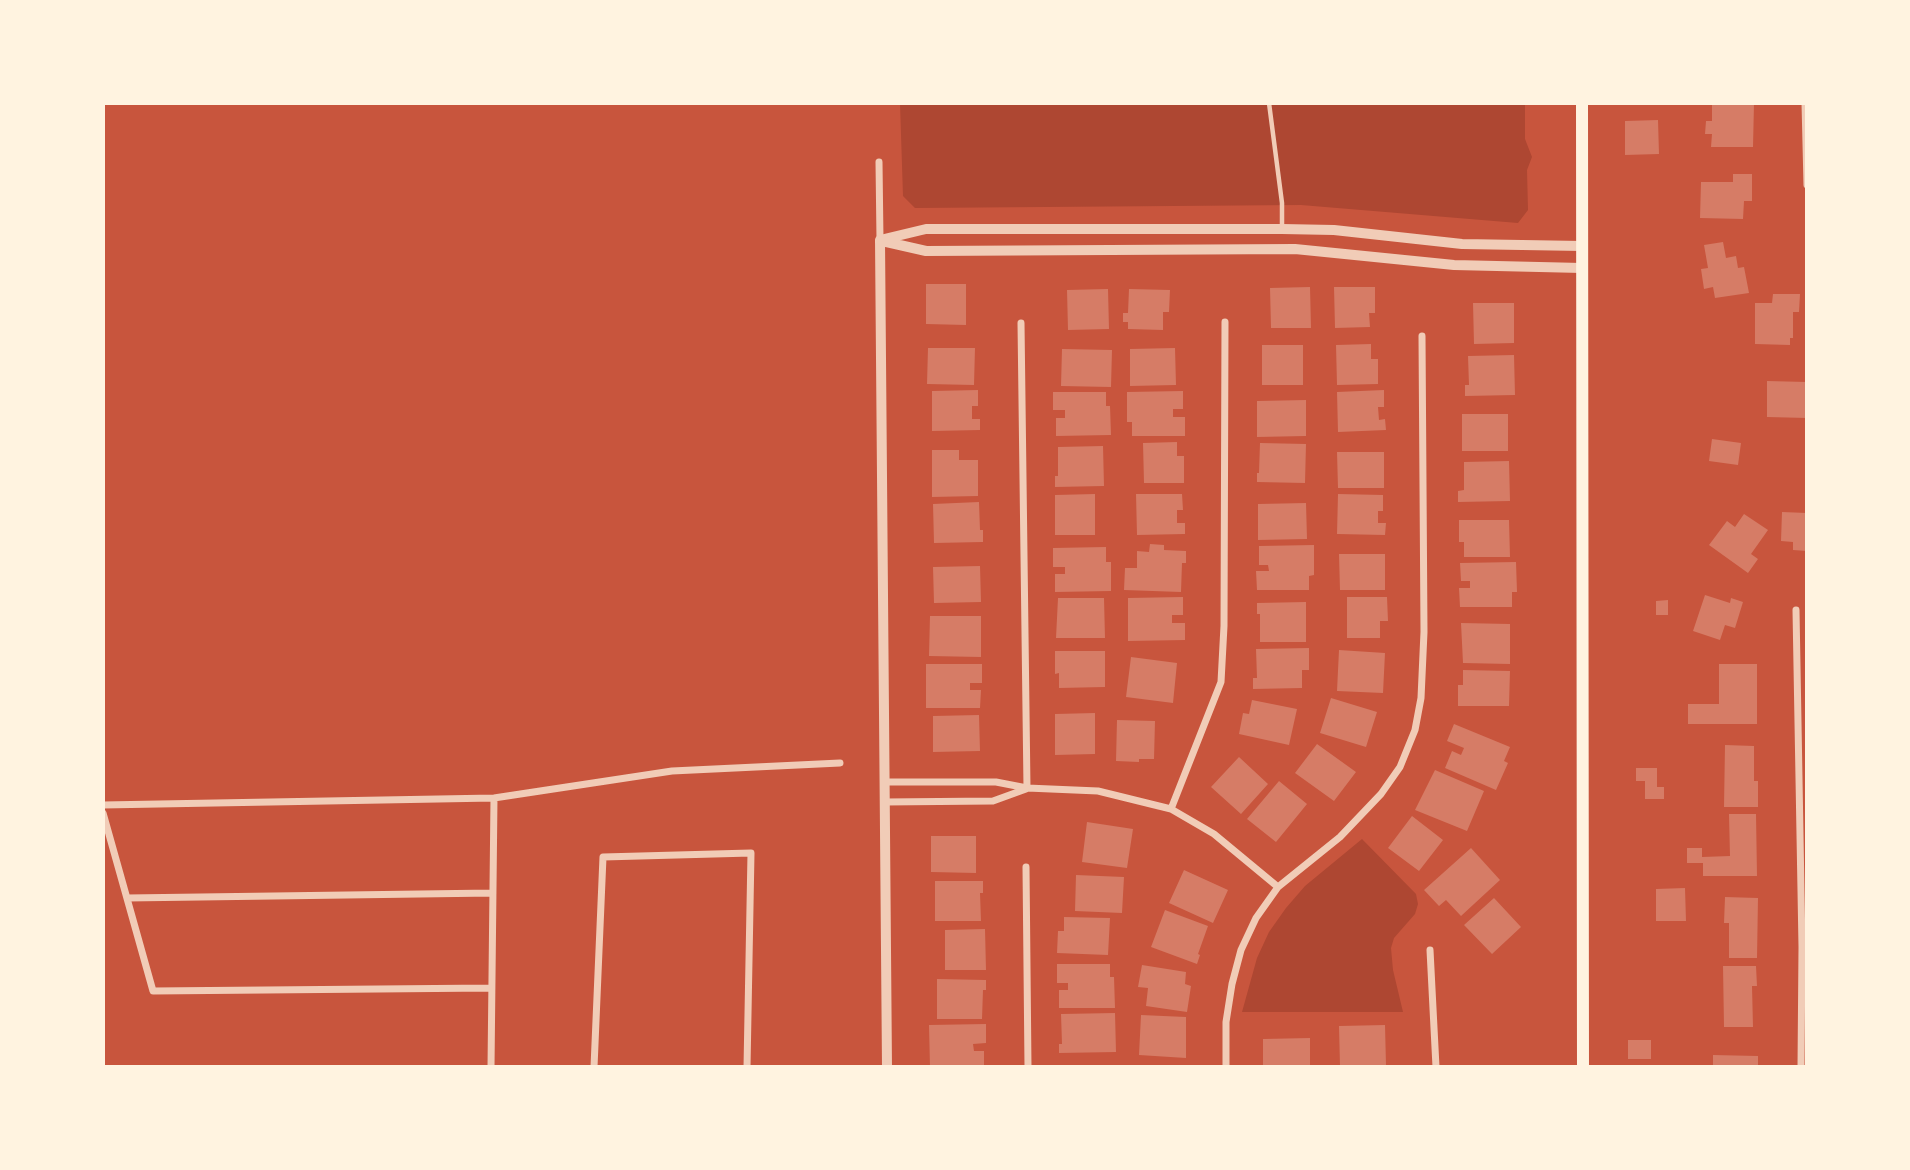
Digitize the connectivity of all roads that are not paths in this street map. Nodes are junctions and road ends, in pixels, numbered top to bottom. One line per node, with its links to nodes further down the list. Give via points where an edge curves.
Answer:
1 (1269, 103): 6 (lane)
2 (1582, 103): 8 (main road)
3 (1805, 103): 5 (street)
4 (879, 162): 7 (street)
5 (1807, 185)
6 (1282, 229): 7 (street, via 926,229); 8 (street, via 1462,244)
7 (880, 240): 9 (street, via 926,251 1294,249 1454,265); 15 (street)
8 (1582, 246): 9 (main road)
9 (1582, 268): 36 (main road)
10 (1225, 322): 20 (street, via 1221,682)
11 (1021, 323): 16 (street)
12 (1422, 335): 23 (street, via 1424,632 1422,698 1415,730 1400,767 1381,794 1340,837)
13 (1796, 610): 26 (street)
14 (840, 763): 17 (street, via 673,771)
15 (885, 782): 16 (street, via 996,782); 18 (street)
16 (1027, 788): 18 (street, via 993,801); 20 (street, via 1098,791)
17 (494, 798): 19 (street); 24 (street)
18 (886, 802): 32 (street)
19 (103, 805)
20 (1171, 809): 23 (street, via 1214,834)
21 (103, 813): 25 (street)
22 (1026, 867): 33 (street)
23 (1278, 887): 34 (street, via 1241,950 1226,1022)
24 (493, 894): 25 (street); 28 (street)
25 (127, 898): 28 (street, via 153,990)
26 (1805, 947): 37 (street)
27 (1430, 950): 35 (street)
28 (491, 988): 29 (street)
29 (491, 1067)
30 (594, 1067): 31 (street, via 604,857 751,853)
31 (747, 1067)
32 (887, 1067)
33 (1028, 1067)
34 (1226, 1067)
35 (1436, 1067)
36 (1583, 1067)
37 (1801, 1067)

